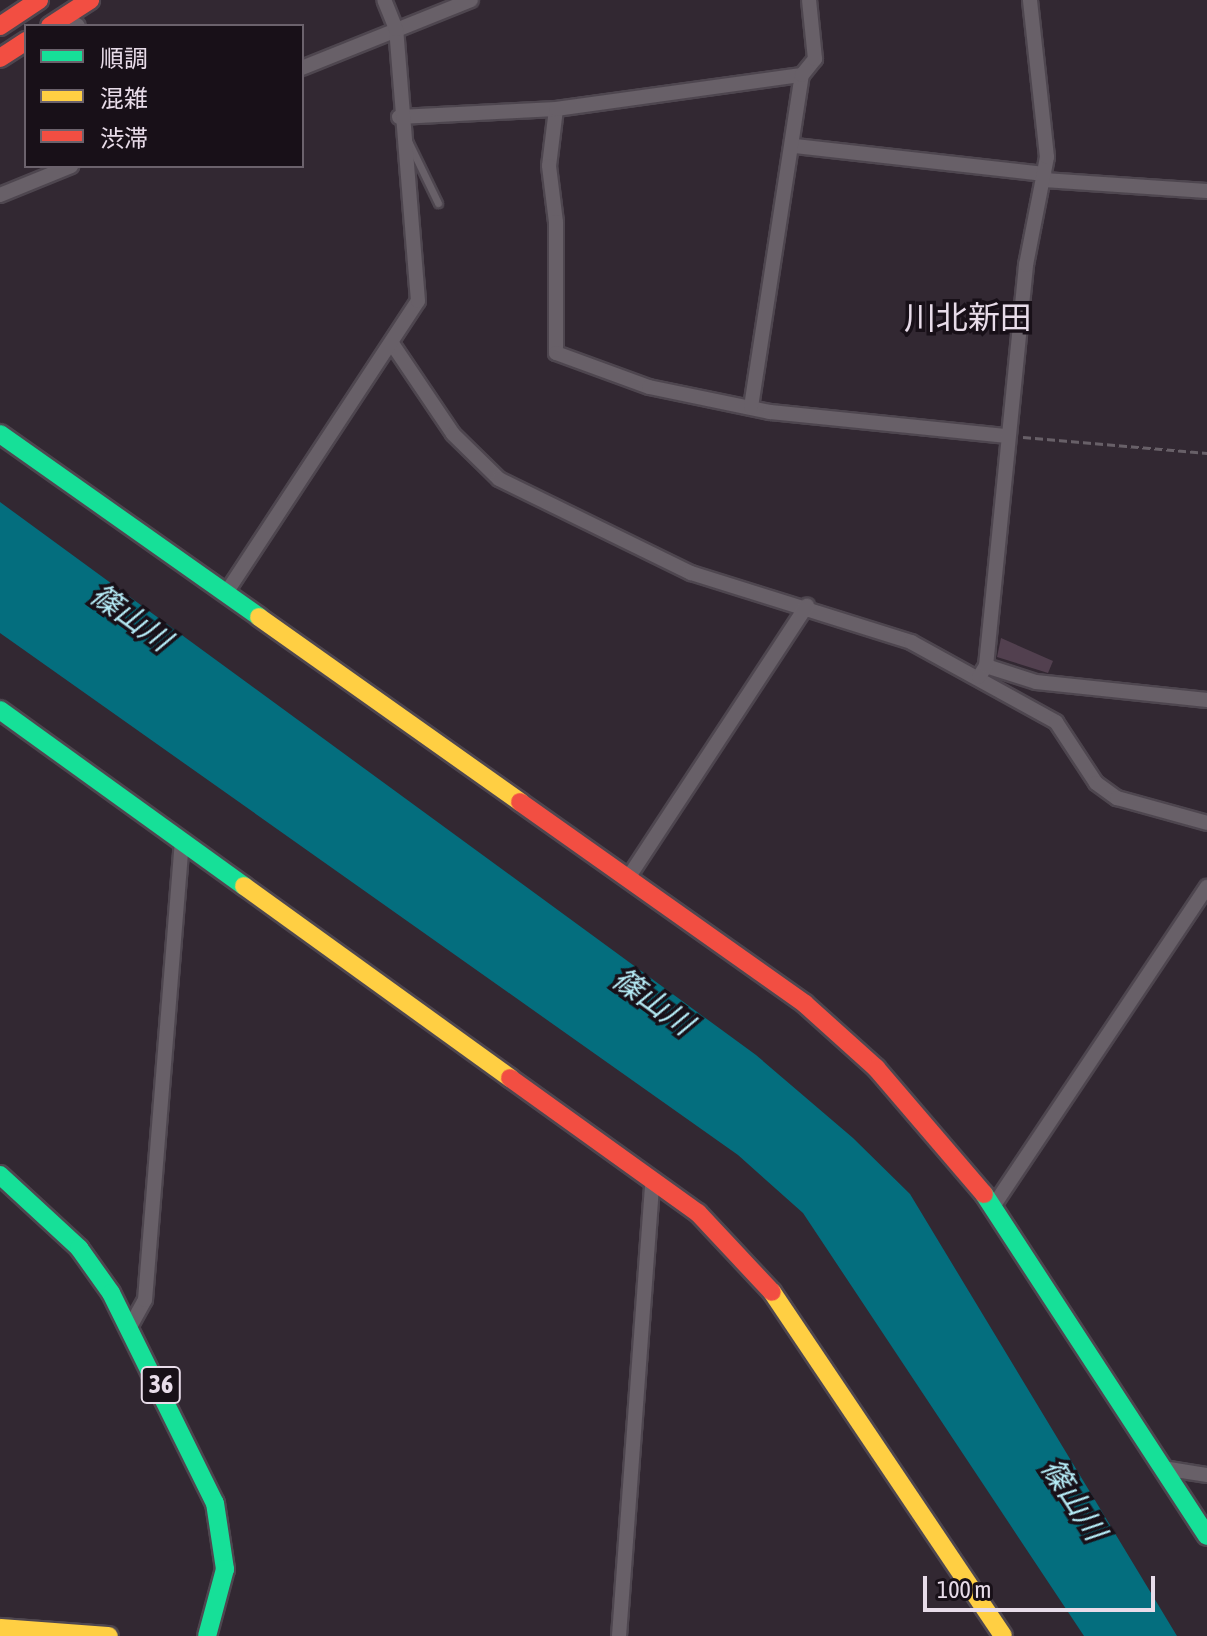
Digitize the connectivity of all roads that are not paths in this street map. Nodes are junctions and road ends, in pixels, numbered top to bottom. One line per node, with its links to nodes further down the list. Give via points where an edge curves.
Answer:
1 (39, 0): 8 (main road)
2 (90, 0): 7 (main road)
3 (384, 0): 9 (street)
4 (471, 0): 9 (street)
5 (809, 0): 13 (street, via 815,59)
6 (1030, 0): 19 (street)
7 (53, 24)
8 (0, 26)
9 (396, 29): 12 (street); 15 (street)
10 (24, 42): 11 (main road)
11 (0, 58)
12 (304, 67)
13 (802, 75): 14 (street); 17 (street)
14 (556, 109): 15 (street); 24 (street, via 549,166 556,222 556,353 649,387)
15 (399, 117): 16 (street)
16 (401, 133): 22 (lane, via 416,149); 23 (street, via 418,301)
17 (795, 146): 19 (street); 24 (street)
18 (66, 168): 21 (street)
19 (1044, 177): 20 (street); 26 (street, via 1026,265)
20 (1207, 191)
21 (0, 195)
22 (438, 203)
23 (393, 345): 27 (street); 28 (street, via 453,434 499,479 691,573)
24 (751, 407): 26 (street)
25 (0, 434): 27 (main road)
26 (1008, 436): 29 (street)
27 (226, 593): 34 (main road)
28 (807, 606): 29 (street); 34 (street)
29 (982, 671): 30 (street, via 1036,682); 32 (street, via 1056,722 1096,783 1117,798)
30 (1207, 700)
31 (0, 710): 33 (main road)
32 (1207, 823)
33 (182, 845): 37 (main road); 39 (street, via 145,1300)
34 (628, 878): 38 (main road, via 805,1004 876,1068)
35 (1207, 887): 38 (street)
36 (0, 1175): 39 (main road, 36, via 79,1248)
37 (652, 1184): 46 (street); 47 (main road, via 708,1223 784,1306)
38 (994, 1205): 40 (main road)
39 (131, 1325): 45 (main road, 36, via 215,1503 224,1536 225,1569)
40 (1163, 1468): 41 (street); 42 (main road)
41 (1207, 1475)
42 (1207, 1536)
43 (0, 1628): 44 (main road)
44 (109, 1636)
45 (207, 1636)
46 (619, 1636)
47 (1003, 1636)

